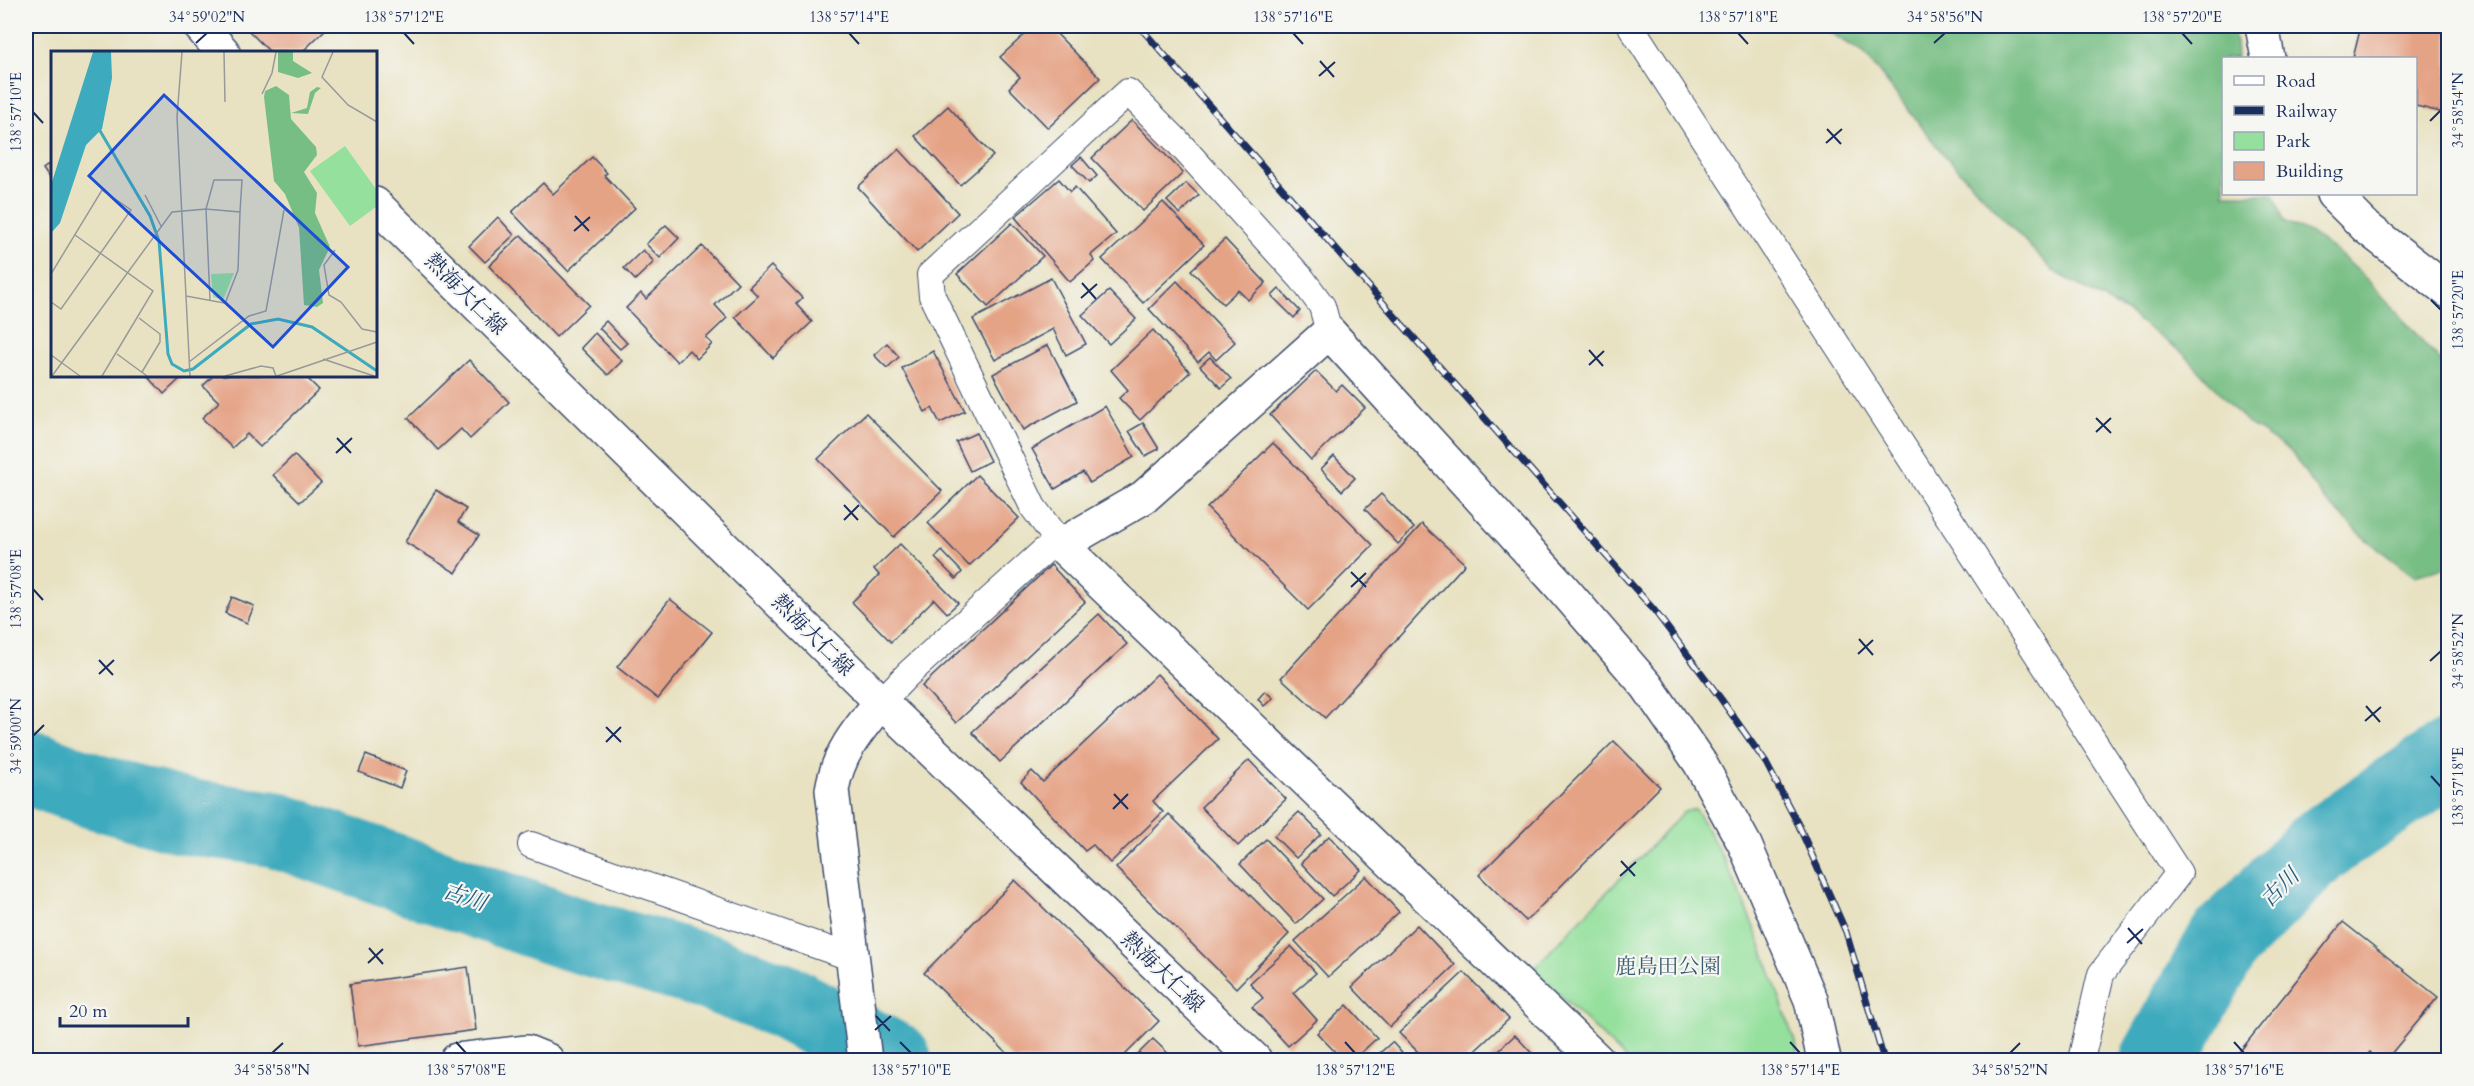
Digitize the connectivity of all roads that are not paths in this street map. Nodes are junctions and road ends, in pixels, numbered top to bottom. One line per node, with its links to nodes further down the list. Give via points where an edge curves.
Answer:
1 (200, 26): 4 (street)
2 (2262, 26): 5 (street)
3 (1632, 28): 20 (lane, via 2179,873 2101,975)
4 (222, 51)
5 (2268, 57)
6 (2334, 195): 8 (street, via 2367,228)
7 (376, 205): 11 (street, 熱海大仁線)
8 (2448, 291)
9 (1329, 332): 10 (street, via 1144,497); 10 (lane, via 1322,306 1302,279 1128,92 930,275 932,296 1033,507); 19 (street, via 1534,555 1647,686 1700,763 1745,845 1811,1000)
10 (1061, 544): 11 (lane, via 1045,550); 18 (street)
11 (881, 702): 13 (street, via 842,754 832,790); 17 (street, 熱海大仁線)
12 (531, 845): 13 (lane)
13 (853, 967): 16 (street)
14 (457, 1060): 15 (street, via 527,1052)
15 (547, 1060)
16 (865, 1060)
17 (1255, 1060)
18 (1597, 1060)
19 (1824, 1060)
20 (2080, 1060)

